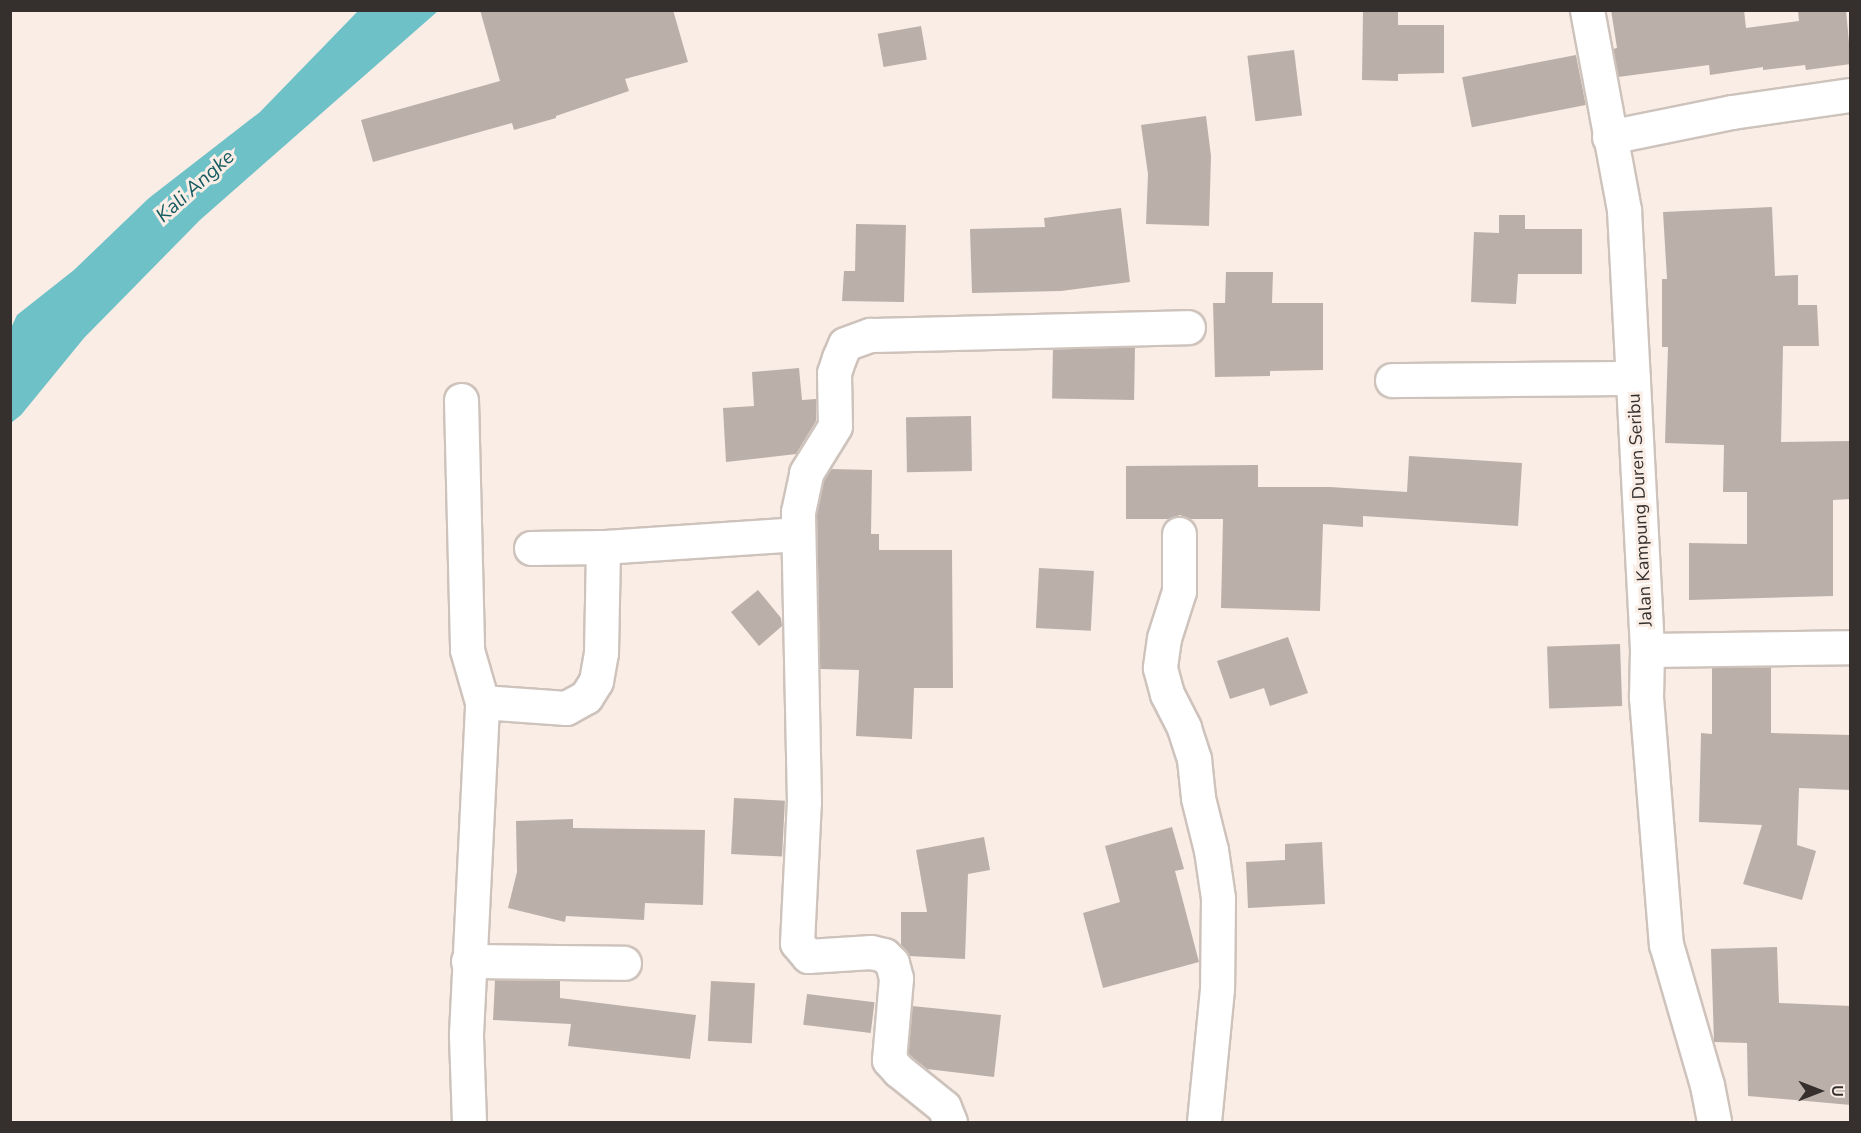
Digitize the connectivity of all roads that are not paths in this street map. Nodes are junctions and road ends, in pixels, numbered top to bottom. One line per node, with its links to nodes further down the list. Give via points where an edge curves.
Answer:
1 (1587, 10): 3 (street, Jalan Kampung Duren Seribu)
2 (1851, 95): 3 (street, via 1732,112)
3 (1609, 138): 5 (street, Jalan Kampung Duren Seribu, via 1624,210)
4 (1188, 327): 8 (street, via 870,335 845,344 834,373 835,426 806,473)
5 (1633, 378): 6 (street); 13 (street, Jalan Kampung Duren Seribu)
6 (1392, 380)
7 (461, 400): 14 (street, via 467,650)
8 (798, 534): 10 (street); 18 (street, via 804,801 797,943 808,956 871,952 884,955 892,963 896,978 890,1060 944,1107)
9 (1179, 534): 19 (street, via 1179,591 1164,638 1160,668 1194,759 1218,898 1217,989)
10 (603, 547): 11 (street); 14 (street, via 601,653 596,681 586,697 566,708)
11 (531, 548)
12 (1851, 647): 13 (street)
13 (1647, 650): 20 (street, Jalan Kampung Duren Seribu, via 1646,697 1666,944)
14 (482, 702): 15 (street)
15 (468, 961): 16 (street); 17 (street)
16 (624, 963)
17 (469, 1122)
18 (950, 1122)
19 (1204, 1122)
20 (1714, 1122)

